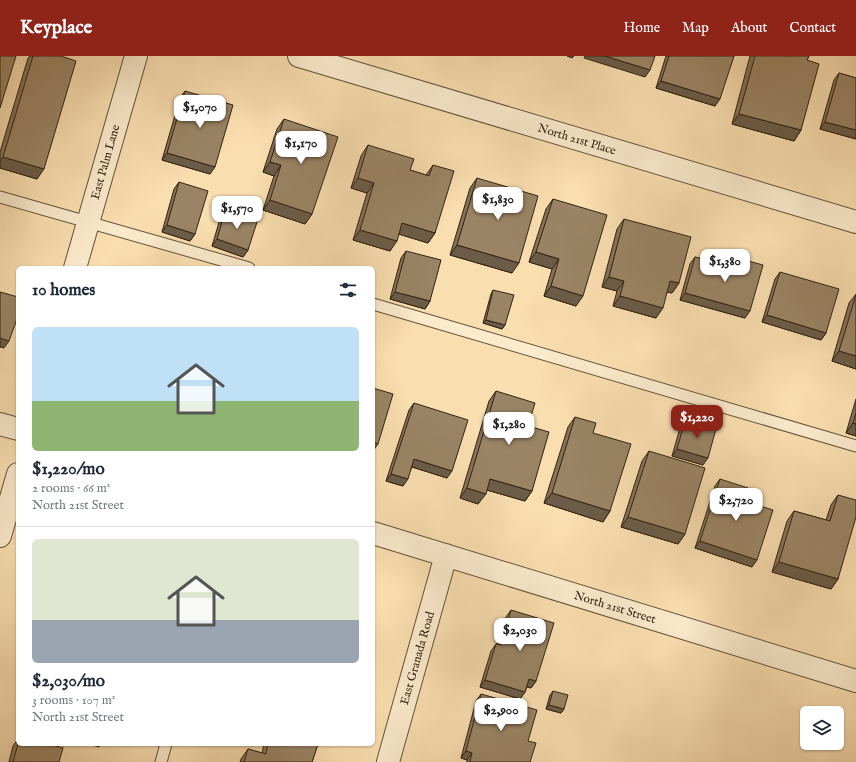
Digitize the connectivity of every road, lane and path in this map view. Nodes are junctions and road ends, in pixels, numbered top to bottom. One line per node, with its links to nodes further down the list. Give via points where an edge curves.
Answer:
1 (136, 56): 4 (street, East Palm Lane)
2 (299, 56): 5 (street, North 21st Place)
3 (0, 197): 4 (lane)
4 (88, 221): 6 (street, East Palm Lane); 7 (lane)
5 (856, 222)
6 (76, 266)
7 (242, 266)
8 (375, 305): 11 (lane)
9 (0, 424): 10 (street)
10 (16, 428)
11 (856, 446)
12 (16, 481): 14 (street)
13 (375, 534): 15 (street, North 21st Street)
14 (0, 536)
15 (446, 555): 16 (street, North 21st Street); 19 (street, East Granada Road)
16 (856, 681)
17 (165, 746): 18 (lane)
18 (161, 762)
19 (388, 762)

